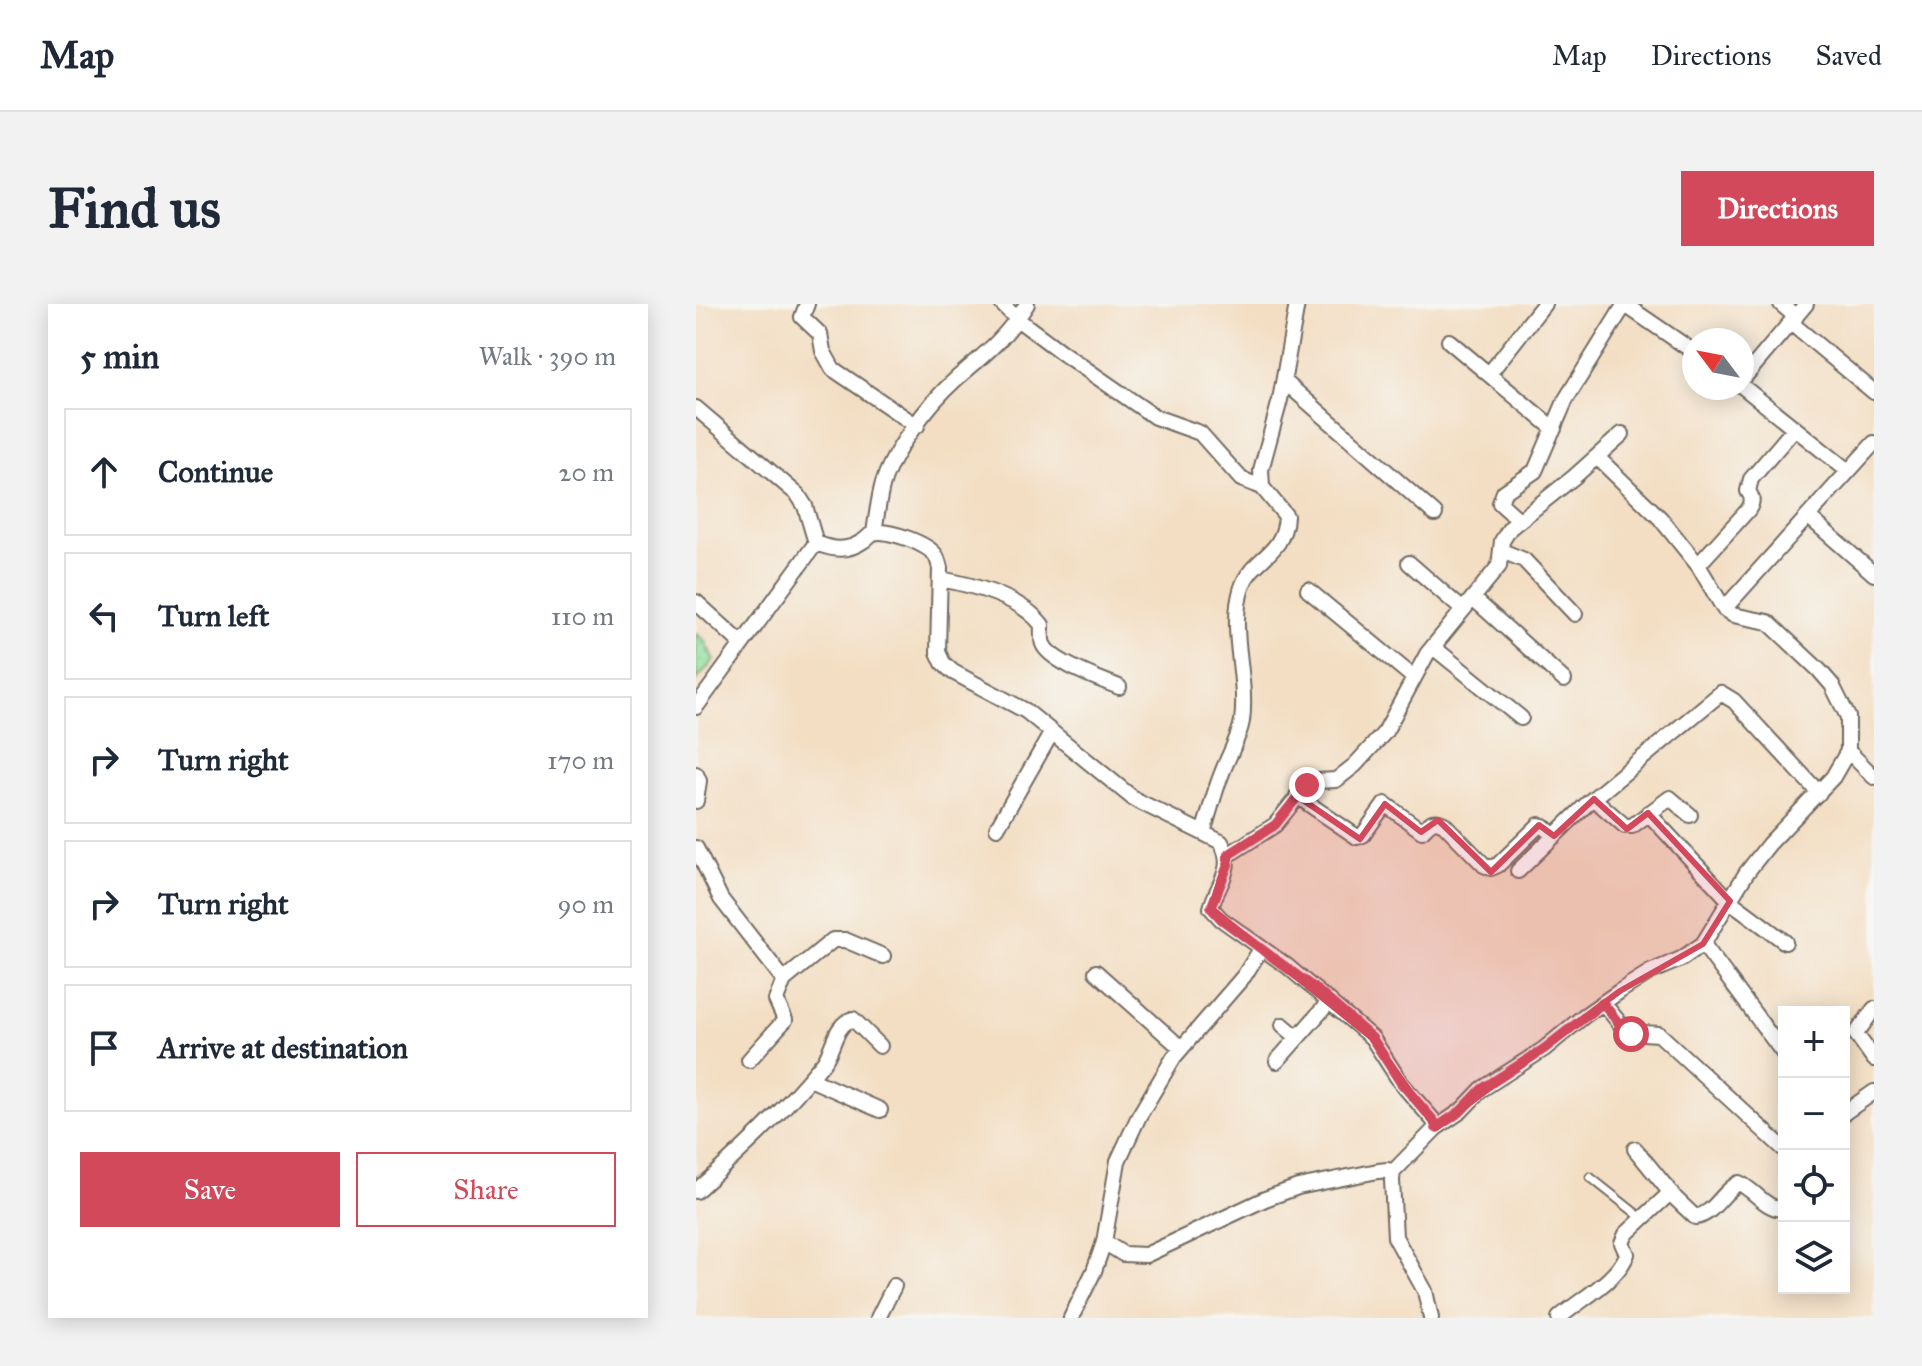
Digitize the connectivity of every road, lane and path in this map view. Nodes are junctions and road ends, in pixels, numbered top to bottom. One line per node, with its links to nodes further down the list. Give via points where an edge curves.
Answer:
1 (807, 304): 19 (street, via 802,317 820,334 833,369)
2 (1002, 304): 9 (street)
3 (1027, 304): 9 (street)
4 (1297, 304): 15 (street)
5 (1544, 304): 14 (street)
6 (1625, 304): 12 (street); 20 (street, via 1566,399)
7 (1781, 304): 10 (street)
8 (1806, 304): 10 (street)
9 (1017, 319): 19 (street); 26 (street, via 1155,417 1200,433 1241,479)
10 (1794, 320): 13 (street); 16 (street)
11 (1449, 341): 14 (street)
12 (1682, 344)
13 (1754, 368)
14 (1489, 374): 20 (street)
15 (1284, 381): 26 (street, via 1261,470); 27 (street)
16 (1871, 383)
17 (1754, 394): 21 (street)
18 (696, 408): 31 (street, via 798,495)
19 (917, 426): 30 (street, via 889,469)
20 (1554, 429): 29 (street, via 1535,471 1501,498)
21 (1794, 429): 25 (street); 34 (street, via 1751,479 1748,510)
22 (1622, 434): 24 (street)
23 (1874, 443): 25 (street)
24 (1597, 457): 29 (street); 34 (street, via 1660,518)
25 (1848, 471): 28 (street)
26 (1262, 487): 60 (street, via 1286,516 1285,530 1243,584 1237,623 1242,724)
27 (1435, 514)
28 (1809, 517): 35 (street); 40 (street)
29 (1519, 520): 32 (street, via 1502,541)
30 (874, 533): 31 (street, via 839,550); 36 (street, via 905,537 931,550)
31 (816, 543): 42 (street)
32 (1502, 551): 39 (street, via 1499,566); 41 (street, via 1524,560)
33 (1409, 563): 39 (street)
34 (1698, 565): 40 (street)
35 (1874, 574)
36 (940, 579): 46 (street, via 986,589 1031,613 1042,625 1045,649); 49 (street, via 937,639 943,663)
37 (1308, 590): 44 (street)
38 (696, 602): 42 (street)
39 (1468, 604): 43 (street); 45 (street)
40 (1724, 609): 50 (street, via 1768,622 1819,670 1848,717)
41 (1575, 614)
42 (741, 643): 47 (street)
43 (1433, 647): 44 (street); 48 (street)
44 (1413, 677): 54 (street, via 1385,732 1355,765 1336,780 1307,785)
45 (1564, 680)
46 (1119, 687)
47 (696, 707)
48 (1521, 718)
49 (1052, 732): 59 (street); 60 (street, via 1134,799)
50 (1848, 751): 52 (street); 53 (street)
51 (696, 774): 56 (street)
52 (1874, 777)
53 (1819, 793): 55 (street, via 1721,693); 65 (street, via 1760,855)
54 (1297, 796): 61 (street, via 1357,837 1385,804 1422,831 1438,820 1491,868 1539,825); 63 (street, via 1275,825)
55 (1594, 799): 57 (street, via 1625,826); 61 (street)
56 (696, 801)
57 (1648, 813): 58 (street, via 1670,798); 65 (street)
58 (1690, 815)
59 (997, 828)
60 (1203, 832): 63 (street, via 1221,842)
61 (1554, 836): 64 (street)
62 (696, 848): 71 (street, via 721,899)
63 (1228, 855): 68 (street, via 1211,908)
64 (1518, 871)
65 (1730, 901): 66 (street); 67 (street)
66 (1785, 942)
67 (1703, 944): 73 (street); 78 (street)
68 (1261, 949): 72 (street); 79 (street)
69 (883, 956): 71 (street, via 833,940)
70 (1096, 972): 79 (street)
71 (784, 980): 81 (street, via 776,1000 785,1020)
72 (1330, 1001): 76 (street); 87 (street, via 1372,1038)
73 (1603, 1003): 87 (street); 88 (street, via 1627,1032 1659,1034)
74 (1874, 1009): 80 (street, via 1856,1034)
75 (1283, 1025): 76 (street)
76 (1297, 1037): 82 (street)
77 (880, 1046): 83 (street, via 853,1019 846,1021)
78 (1778, 1046)
79 (1181, 1048): 96 (street, via 1118,1161)
80 (1874, 1059)
81 (749, 1060)
82 (1277, 1061)
83 (810, 1079): 86 (street); 92 (street)
84 (1874, 1092): 85 (street)
85 (1850, 1109)
86 (880, 1110)
87 (1436, 1128): 90 (street)
88 (1778, 1143)
89 (1635, 1149): 93 (street)
90 (1393, 1172): 96 (street, via 1298,1187 1146,1255 1123,1254); 98 (street, via 1395,1237 1425,1291)
91 (1590, 1177): 95 (lane)
92 (696, 1191)
93 (1670, 1193): 94 (street, via 1695,1217 1706,1214 1739,1183); 95 (street)
94 (1778, 1210)
95 (1643, 1219): 101 (street, via 1623,1239 1627,1254 1621,1266)
96 (1104, 1242): 100 (street)
97 (894, 1286): 99 (street)
98 (1430, 1317)
99 (878, 1318)
100 (1071, 1318)
101 (1559, 1318)

